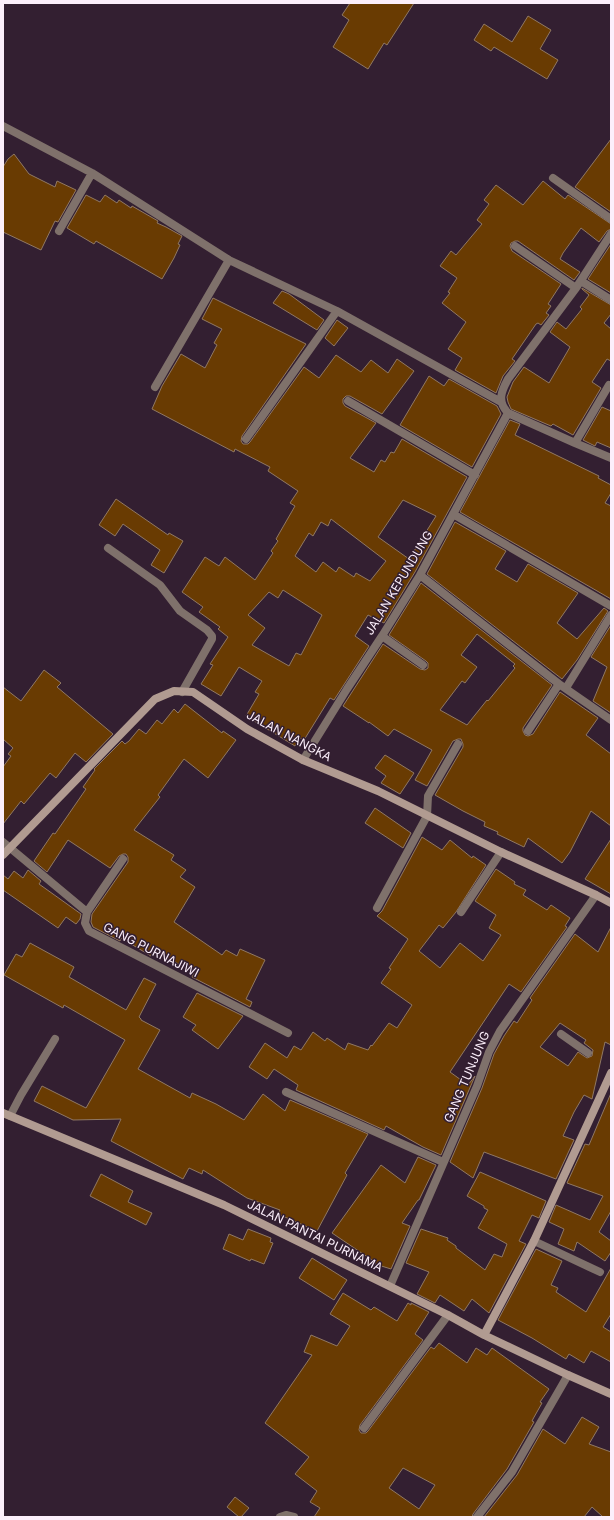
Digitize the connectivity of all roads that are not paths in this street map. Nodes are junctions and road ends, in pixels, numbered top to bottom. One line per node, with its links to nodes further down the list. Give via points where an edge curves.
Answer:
1 (3, 126): 2 (street)
2 (92, 173): 5 (street); 8 (street)
3 (553, 178): 4 (street)
4 (611, 219)
5 (59, 231)
6 (611, 234): 9 (street)
7 (515, 246): 10 (street)
8 (229, 260): 12 (street); 14 (street)
9 (581, 281): 10 (street); 11 (street)
10 (576, 288): 16 (street, via 508,379)
11 (611, 300)
12 (337, 311): 16 (street); 18 (street)
13 (609, 384): 19 (street)
14 (155, 387)
15 (348, 401): 21 (street)
16 (501, 402): 17 (street)
17 (508, 413): 19 (street); 21 (street, JALAN KEPUNDUNG)
18 (246, 439)
19 (574, 443): 20 (street)
20 (611, 458)
21 (475, 475): 22 (street, JALAN KEPUNDUNG)
22 (453, 514): 24 (street, JALAN KEPUNDUNG); 25 (street)
23 (108, 548): 30 (street, via 160,584 180,611 212,636)
24 (420, 575): 27 (street, JALAN KEPUNDUNG); 29 (street)
25 (611, 606)
26 (611, 615): 29 (street)
27 (382, 636): 28 (street); 34 (street, JALAN KEPUNDUNG)
28 (423, 665)
29 (562, 686): 31 (street); 32 (street)
30 (182, 692): 34 (street, JALAN NANGKA, via 193,692 247,729); 37 (street, JALAN NANGKA, via 174,690 155,699)
31 (611, 720)
32 (528, 731)
33 (458, 744): 35 (street, via 428,796)
34 (303, 760): 35 (street, JALAN NANGKA)
35 (427, 816): 38 (street, JALAN NANGKA); 43 (street)
36 (3, 842): 37 (street)
37 (10, 848): 39 (street, JALAN NANGKA); 44 (street)
38 (501, 852): 41 (street, JALAN NANGKA); 45 (street)
39 (3, 855)
40 (123, 859): 44 (street)
41 (596, 895): 42 (street, JALAN NANGKA); 53 (street, GANG TUNJUNG, via 500,1031)
42 (611, 903)
43 (377, 908)
44 (86, 912): 46 (street, GANG PURNAJIWI, via 85,926 88,931)
45 (461, 912)
46 (288, 1033)
47 (561, 1034): 49 (street)
48 (55, 1039): 52 (street)
49 (588, 1053)
50 (611, 1073): 54 (street)
51 (286, 1092): 53 (street)
52 (6, 1114): 56 (street, JALAN PANTAI PURNAMA, via 224,1205)
53 (443, 1162): 56 (street, GANG TUNJUNG)
54 (534, 1241): 55 (street); 58 (street)
55 (600, 1272)
56 (390, 1286): 57 (street, JALAN PANTAI PURNAMA)
57 (448, 1315): 58 (street, JALAN PANTAI PURNAMA); 61 (street)
58 (484, 1335): 59 (street, JALAN PANTAI PURNAMA)
59 (568, 1375): 60 (street, JALAN PANTAI PURNAMA); 64 (street, via 512,1472)
60 (611, 1394)
61 (364, 1428)
62 (280, 1517): 63 (street)
63 (294, 1517)
64 (477, 1517)

